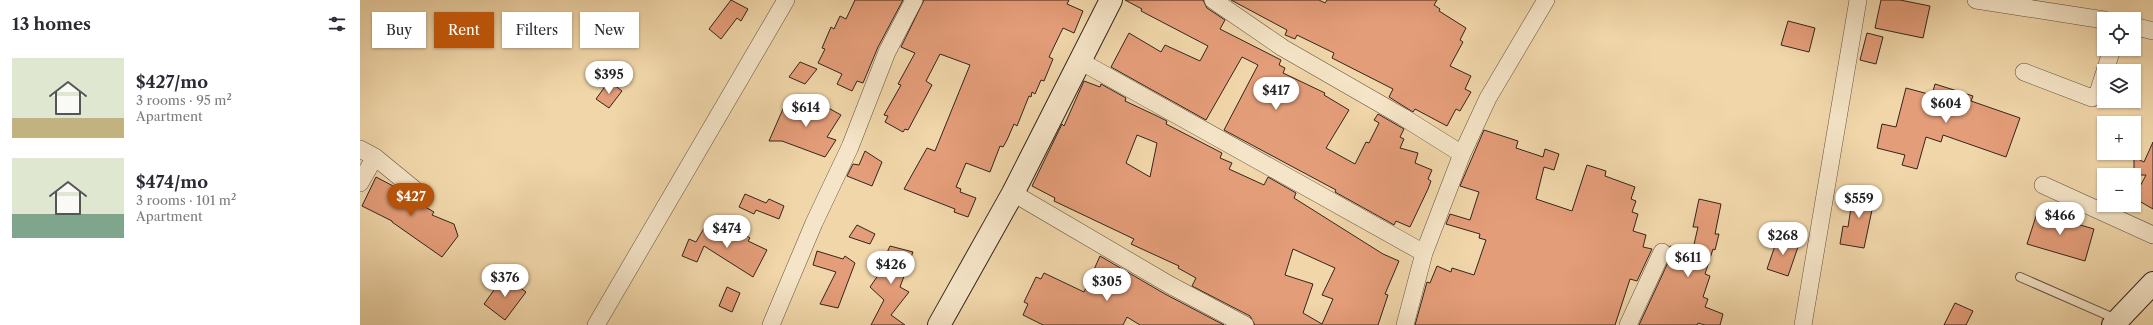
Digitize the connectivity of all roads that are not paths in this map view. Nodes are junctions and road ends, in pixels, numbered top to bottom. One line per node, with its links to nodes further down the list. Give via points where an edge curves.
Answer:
1 (786, 0): 27 (street)
2 (914, 0): 28 (street, via 887,52 850,147 814,223)
3 (1111, 0): 11 (main road)
4 (1213, 0): 15 (street, via 1283,48 1404,117)
5 (1546, 0): 15 (street, via 1488,98)
6 (1858, 0): 33 (street)
7 (1976, 0): 8 (street)
8 (2097, 19)
9 (2141, 28): 10 (street)
10 (2153, 31)
11 (1080, 61): 20 (main road); 23 (street)
12 (2024, 72): 13 (street, via 2092,98)
13 (2097, 94)
14 (360, 149): 16 (street)
15 (1462, 154): 23 (street)
16 (375, 158): 17 (street); 19 (street)
17 (360, 183)
18 (2043, 184): 21 (street)
19 (414, 189)
20 (1013, 193): 29 (main road); 30 (street, via 1170,285)
21 (2153, 235)
22 (1662, 252): 32 (street)
23 (1424, 253): 31 (street)
24 (2020, 277): 26 (lane)
25 (2152, 286): 26 (main road)
26 (2115, 322)
27 (596, 325)
28 (771, 325)
29 (939, 325)
30 (1245, 325)
31 (1405, 325)
32 (1628, 325)
33 (1803, 325)

